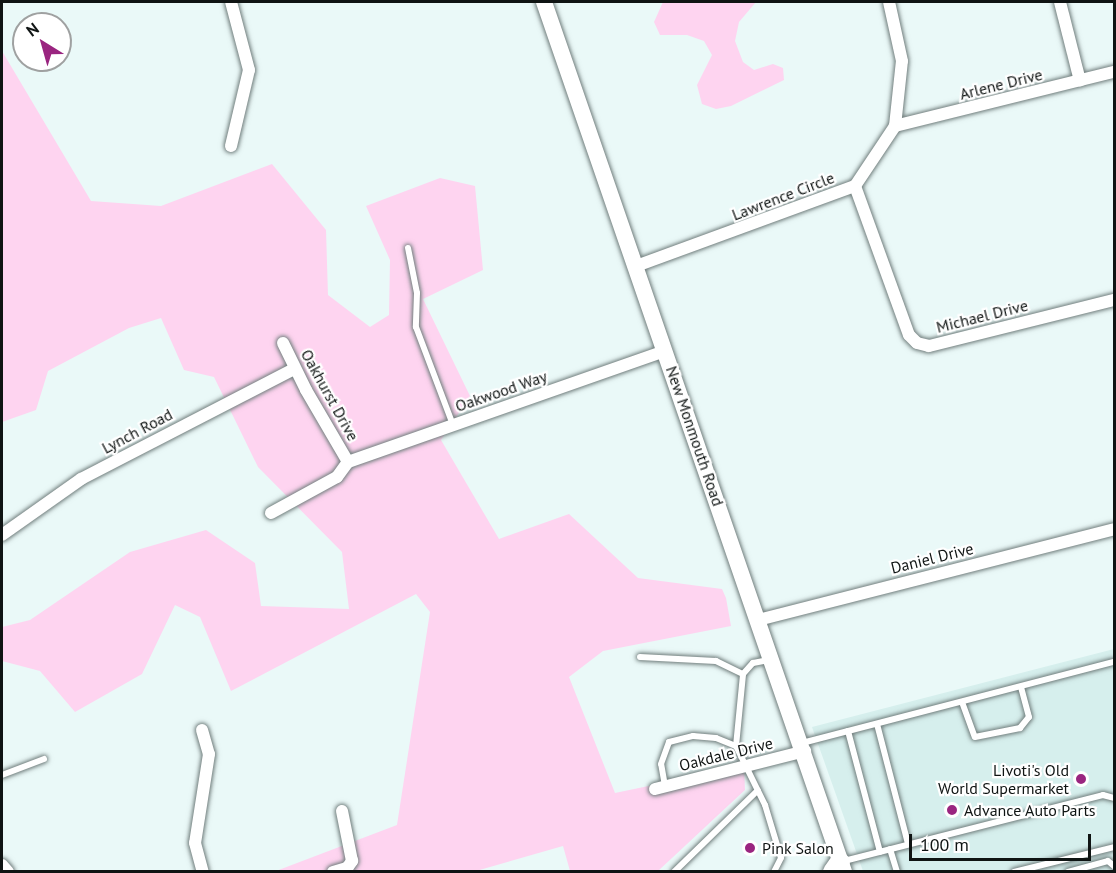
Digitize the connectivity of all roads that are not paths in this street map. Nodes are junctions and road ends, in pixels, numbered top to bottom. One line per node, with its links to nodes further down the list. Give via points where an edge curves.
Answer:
1 (231, 2): 8 (street, via 249,70)
2 (544, 2): 11 (main road, New Monmouth Road)
3 (889, 2): 7 (street, Lawrence Circle, via 902,49)
4 (1060, 2): 6 (street)
5 (1114, 72): 6 (street, Arlene Drive)
6 (1080, 81): 7 (street, Arlene Drive)
7 (896, 126): 9 (street, Lawrence Circle)
8 (231, 146)
9 (855, 186): 11 (street, Lawrence Circle); 12 (street, Michael Drive, via 909,335 917,343 929,346)
10 (408, 248): 16 (lane, via 417,293 416,327)
11 (636, 266): 14 (main road, New Monmouth Road)
12 (1114, 300)
13 (284, 343): 15 (street, Oakhurst Drive)
14 (665, 351): 16 (street, Oakwood Way); 21 (main road, New Monmouth Road)
15 (294, 369): 17 (street, Oakhurst Drive); 20 (street, Lynch Road, via 81,479)
16 (453, 425): 17 (street, Oakwood Way)
17 (348, 462): 18 (street, via 341,474)
18 (272, 513)
19 (1114, 529): 21 (street, Daniel Drive)
20 (2, 535)
21 (758, 620): 23 (main road, New Monmouth Road)
22 (640, 657): 25 (lane, via 716,661)
23 (771, 659): 25 (lane, via 753,663); 32 (main road, New Monmouth Road)
24 (1114, 662): 26 (lane)
25 (743, 674): 31 (lane)
26 (1021, 687): 27 (lane); 27 (lane, via 1029,717 1020,728 975,737)
27 (962, 702): 28 (lane)
28 (877, 724): 30 (lane); 40 (lane)
29 (202, 730): 48 (street, via 209,754 195,843)
30 (848, 731): 32 (lane); 43 (lane)
31 (735, 746): 34 (lane); 36 (lane, via 716,738 693,736 669,742 661,764)
32 (804, 747): 34 (street, Oakdale Drive); 46 (main road, New Monmouth Road)
33 (44, 759): 35 (lane)
34 (747, 765): 36 (street, Oakdale Drive); 37 (lane)
35 (2, 775)
36 (660, 787)
37 (758, 790): 50 (lane); 51 (lane, via 781,858)
38 (1114, 798): 40 (lane, via 1103,795)
39 (342, 811): 49 (street, via 352,861 347,868)
40 (908, 844): 42 (lane)
41 (1114, 846): 53 (lane)
42 (890, 849): 43 (lane); 52 (lane)
43 (880, 852): 46 (lane)
44 (2, 865): 47 (street)
45 (1114, 866): 54 (lane, via 1108,861)
46 (839, 868)
47 (8, 872)
48 (203, 872)
49 (333, 872)
50 (674, 872)
51 (774, 872)
52 (897, 872)
53 (1014, 872)
54 (1068, 872)

